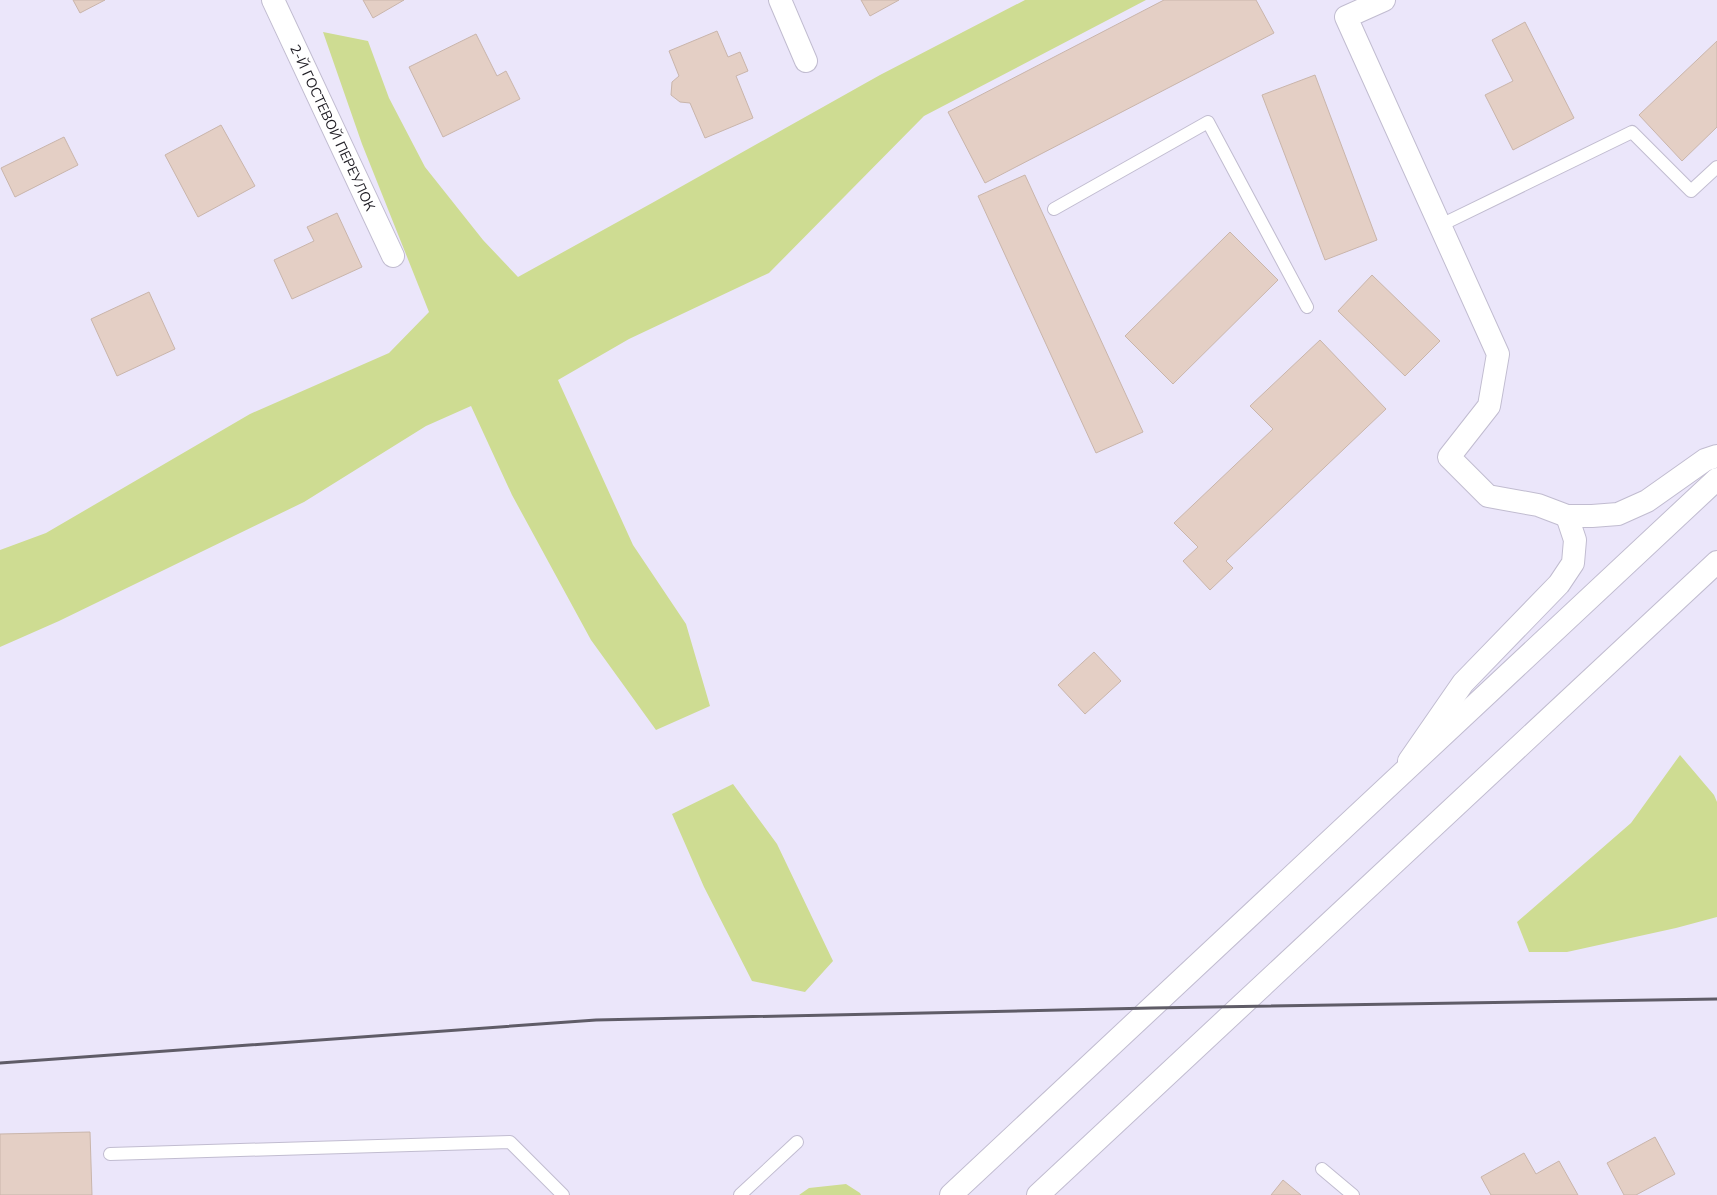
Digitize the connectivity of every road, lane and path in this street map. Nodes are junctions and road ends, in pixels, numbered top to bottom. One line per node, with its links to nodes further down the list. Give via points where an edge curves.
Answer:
1 (273, 0): 9 (main road, 2-Й ГОСТЕВОЙ ПЕРЕУЛОК)
2 (780, 0): 5 (main road)
3 (1384, 0): 4 (main road)
4 (1342, 8): 8 (main road)
5 (806, 60)
6 (1717, 167): 8 (lane, via 1691,191 1632,132)
7 (1054, 209): 10 (lane, via 1208,122)
8 (1441, 225): 13 (main road, via 1498,354 1489,406 1449,457 1488,496 1538,505)
9 (394, 256)
10 (1307, 307)
11 (1717, 456): 13 (main road, via 1705,460 1647,501 1618,514)
12 (1717, 479): 15 (main road)
13 (1567, 516): 15 (main road, via 1575,540 1573,563 1559,584 1463,683)
14 (1717, 562): 22 (main road)
15 (1397, 778): 21 (main road)
16 (797, 1142): 20 (lane)
17 (110, 1154): 19 (lane, via 510,1142)
18 (1322, 1169): 23 (lane)
19 (563, 1195)
20 (740, 1195)
21 (951, 1195)
22 (1038, 1195)
23 (1353, 1195)

